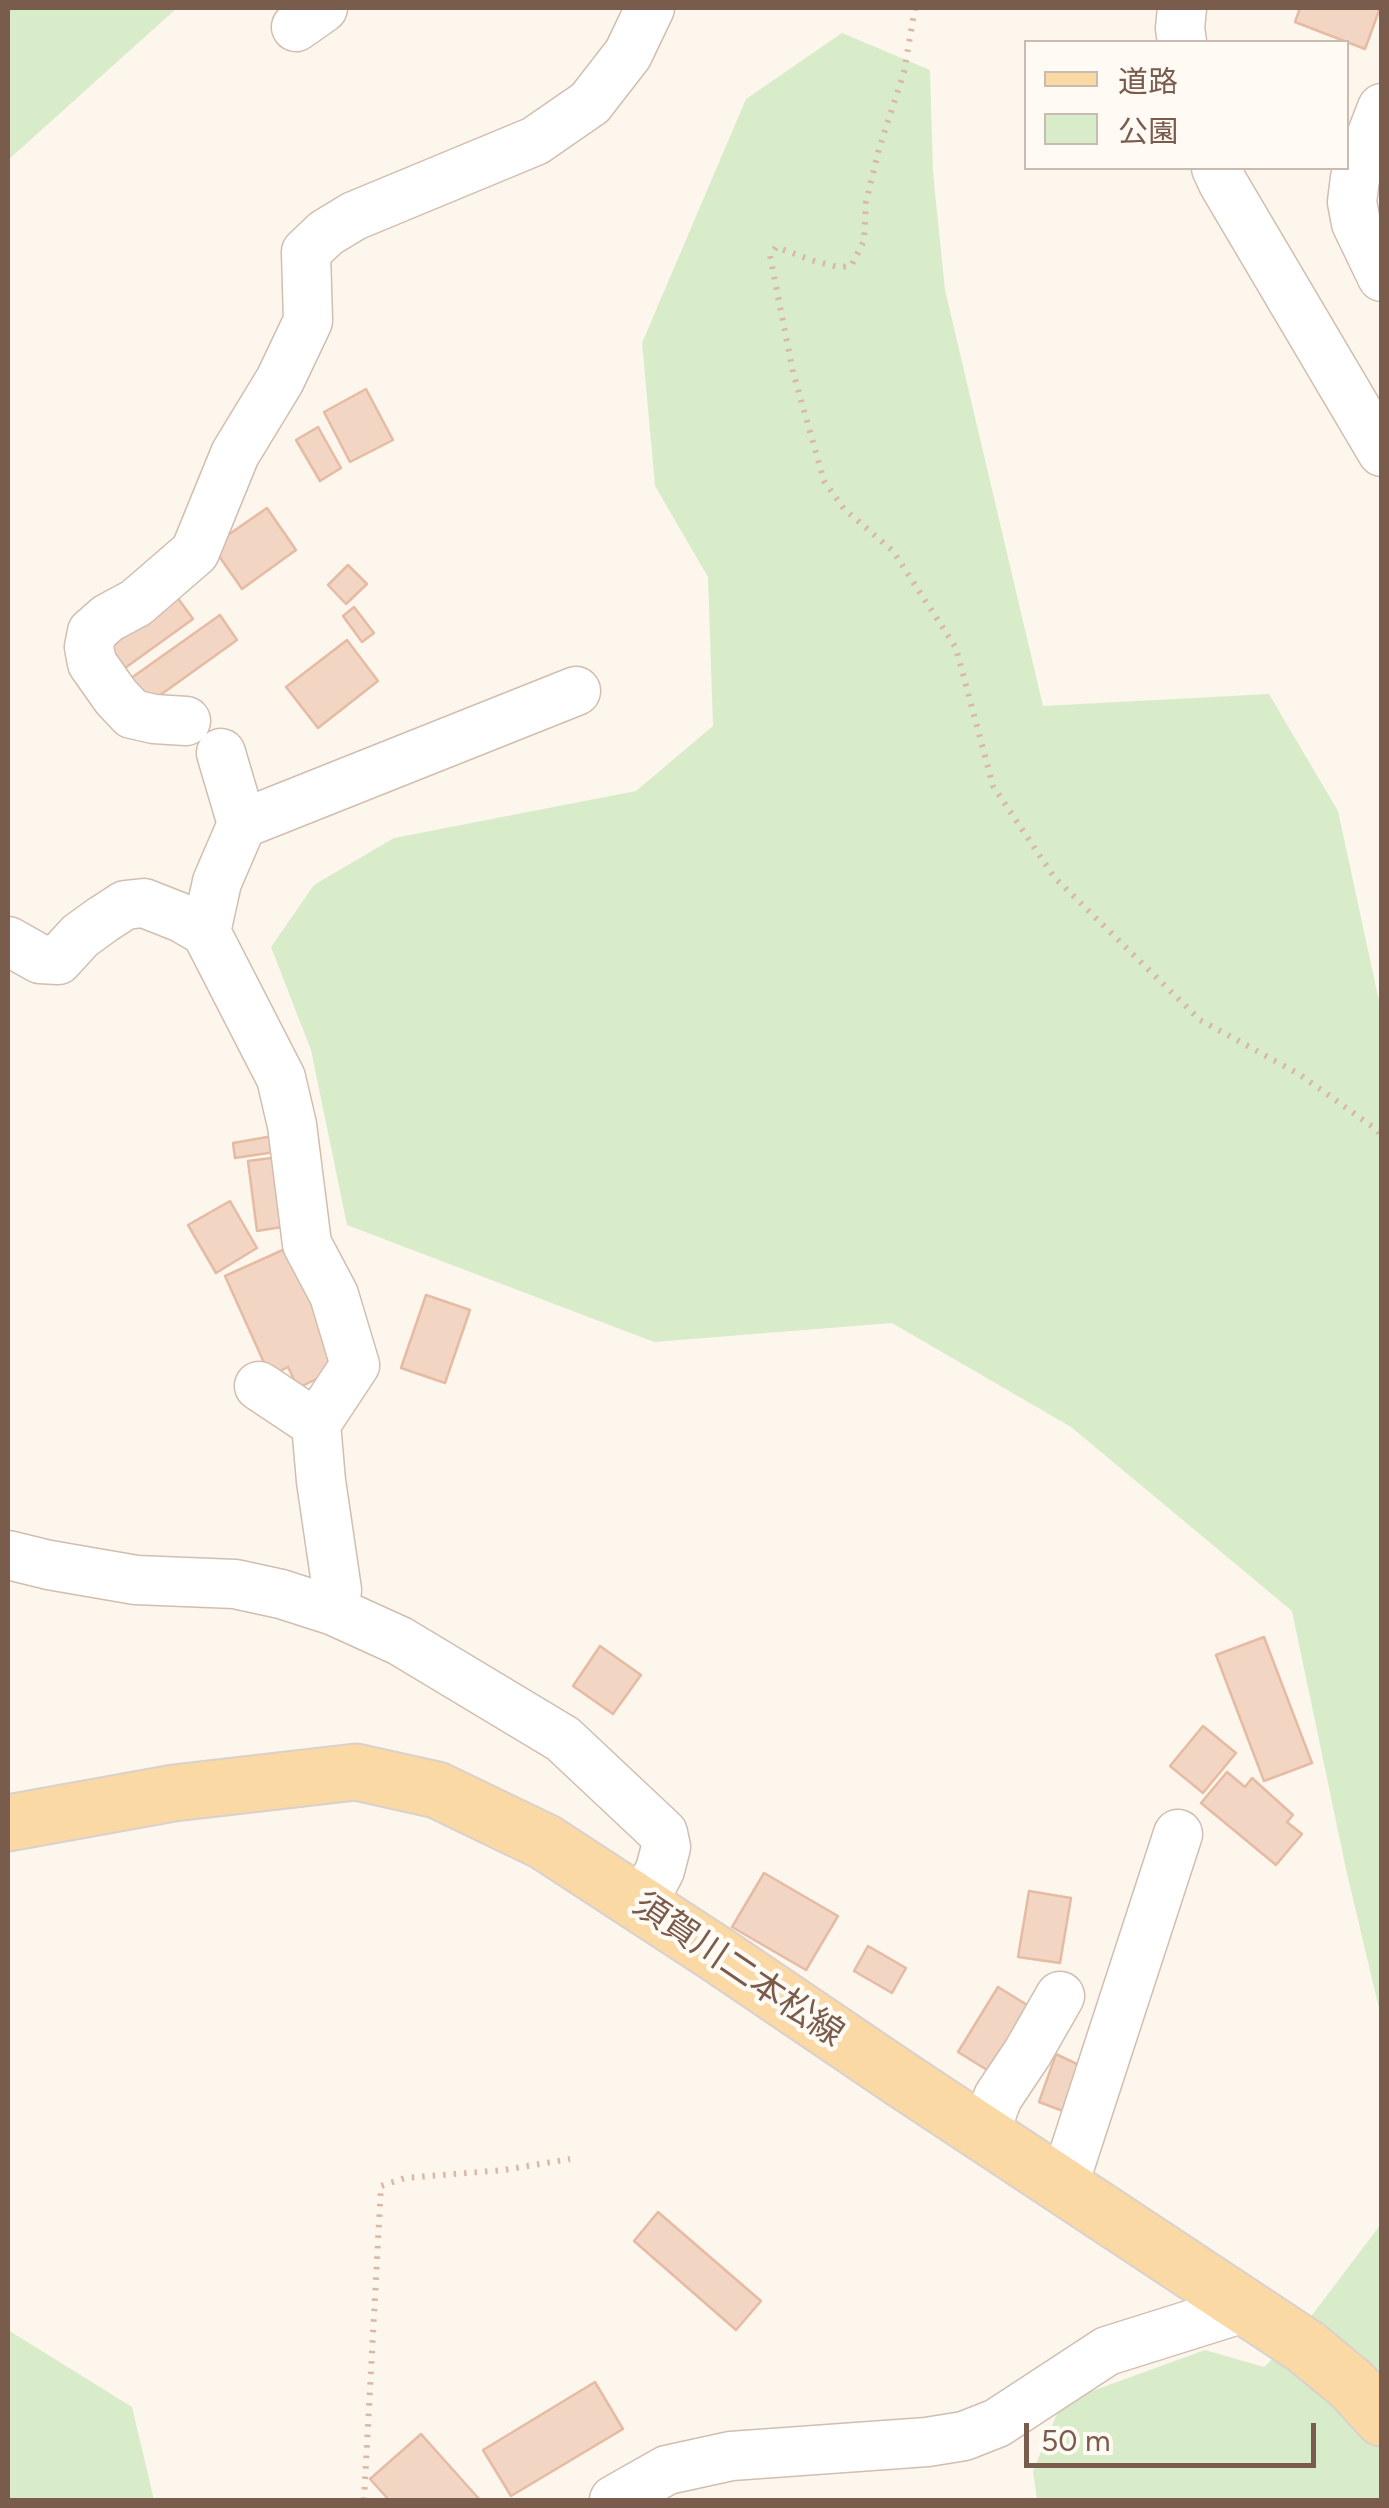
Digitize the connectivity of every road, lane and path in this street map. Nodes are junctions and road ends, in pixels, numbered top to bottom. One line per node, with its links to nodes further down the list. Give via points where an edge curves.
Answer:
1 (650, 8): 10 (street, via 628,54 590,103 536,141 354,216 306,252 308,322 234,454 195,552 92,632 92,663 132,714)
2 (915, 8): 15 (path, via 904,72 866,202 864,241 852,266 776,247 770,256 824,481 894,551 956,648 993,786 1054,877 1200,1020 1299,1074)
3 (1182, 8): 4 (street)
4 (1182, 40)
5 (1382, 108): 7 (street, via 1352,202)
6 (1217, 170): 8 (street)
7 (1382, 278)
8 (1382, 452)
9 (576, 691): 12 (street)
10 (186, 721)
11 (221, 753): 12 (street)
12 (242, 824): 13 (street, via 217,882)
13 (206, 932): 14 (street, via 144,903 124,905 58,960 40,960); 17 (street, via 282,1078 307,1244 334,1296 355,1365)
14 (8, 941)
15 (1382, 1138)
16 (260, 1386): 17 (street)
17 (316, 1424): 19 (street, via 338,1590)
18 (8, 1554): 19 (street, via 136,1580 235,1584)
19 (334, 1611): 22 (street, via 400,1641 563,1739 663,1833 660,1870)
20 (8, 1823): 22 (main road, 須賀川二本松線, via 174,1792 356,1772 437,1790 500,1819)
21 (1178, 1834): 26 (street)
22 (642, 1904): 24 (main road, 須賀川二本松線)
23 (1060, 1996): 24 (street, via 998,2098)
24 (984, 2134): 26 (main road, 須賀川二本松線)
25 (570, 2159): 29 (path, via 381,2186)
26 (1064, 2186): 27 (main road, 須賀川二本松線)
27 (1247, 2307): 28 (main road, 須賀川二本松線, via 1306,2347); 30 (street, via 1107,2352 997,2423 964,2436 730,2456 668,2470)
28 (1382, 2418)
29 (364, 2500)
30 (614, 2500)

